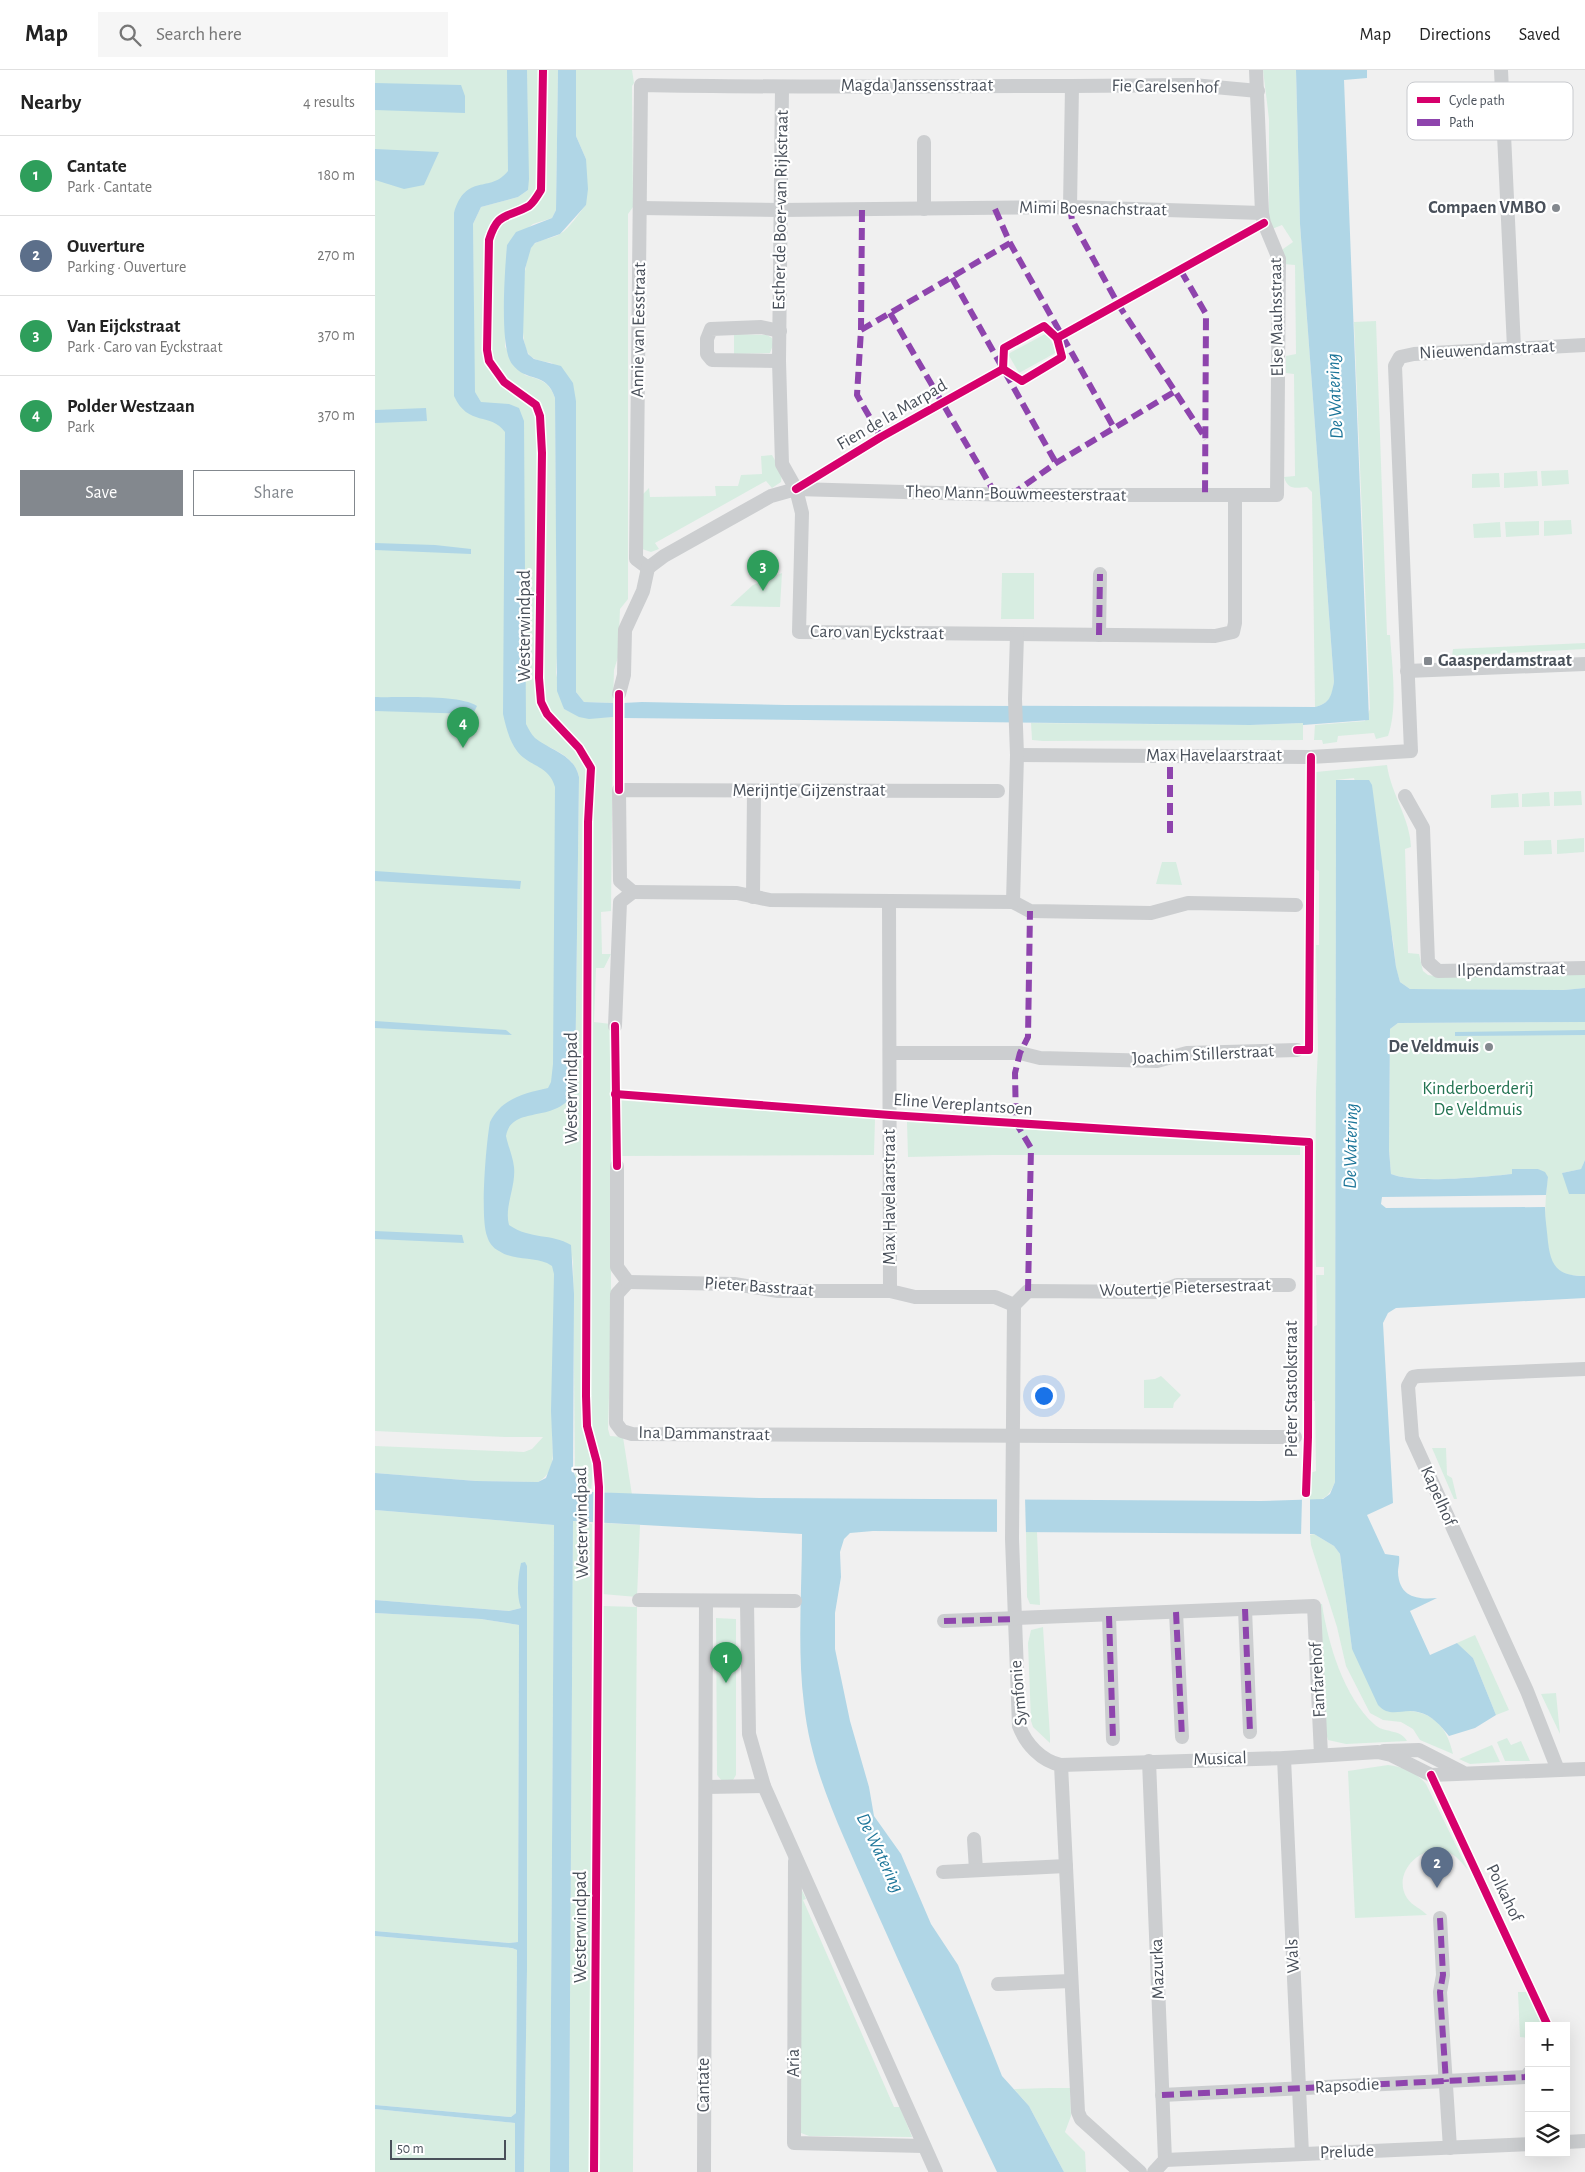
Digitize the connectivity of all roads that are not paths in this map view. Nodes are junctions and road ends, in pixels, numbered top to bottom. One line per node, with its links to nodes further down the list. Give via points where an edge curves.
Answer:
1 (1256, 70): 5 (street, Else Mauhsstraat)
2 (641, 85): 4 (street, Magda Janssensstraat); 9 (street, Annie van Eesstraat)
3 (1072, 86): 4 (street, Magda Janssensstraat); 5 (street, Fie Carelsenhof, via 1193,85); 8 (street)
4 (782, 88): 11 (street, Esther de Boer-van Rijkstraat)
5 (1258, 91): 12 (street, Else Mauhsstraat)
6 (1504, 140): 15 (street)
7 (924, 142): 10 (street)
8 (1070, 207): 10 (street, Mimi Boesnachstraat); 12 (street, Mimi Boesnachstraat)
9 (640, 208): 11 (street, Mimi Boesnachstraat); 19 (street, Annie van Eesstraat, via 636,559)
10 (924, 209): 11 (street, Mimi Boesnachstraat)
11 (780, 210): 13 (street, Esther de Boer-van Rijkstraat)
12 (1262, 213): 18 (street, Else Mauhsstraat, via 1279,259 1277,495)
13 (780, 331): 16 (street, Esther de Boer-van Rijkstraat); 16 (street, Esther de Boer-van Rijkstraat, via 761,327 711,329 707,339 707,354 713,360)
14 (1585, 345): 15 (street, Nieuwendamstraat)
15 (1514, 348): 24 (street, Nieuwendamstraat, via 1414,354 1399,357 1395,366)
16 (779, 361): 17 (street, Esther de Boer-van Rijkstraat, via 782,464)
17 (796, 489): 18 (street, Theo Mann-Bouwmeesterstraat, via 1011,495); 19 (street, via 771,496); 21 (street, Caro van Eyckstraat, via 802,513 799,632)
18 (1235, 496): 22 (street, Caro van Eyckstraat, via 1233,632 1215,636)
19 (648, 568): 25 (street, via 643,591 625,630 625,675)
20 (1100, 574): 22 (street)
21 (1017, 635): 22 (street, Caro van Eyckstraat); 26 (street)
22 (1099, 635)
23 (1585, 664): 24 (street)
24 (1407, 671): 26 (street, Max Havelaarstraat, via 1411,751 1311,757)
25 (619, 694)
26 (1017, 755): 33 (street)
27 (754, 791): 28 (street, Merijntje Gijzenstraat); 30 (street, Merijntje Gijzenstraat, via 619,790 620,881); 31 (street)
28 (998, 791)
29 (1405, 796): 35 (street, Ilpendamstraat, via 1423,828 1428,962 1438,972)
30 (633, 892): 31 (street, via 737,892); 36 (street, via 620,902)
31 (753, 897): 32 (street)
32 (889, 902): 33 (street); 38 (street, Max Havelaarstraat)
33 (1013, 902): 34 (street, via 1030,911 1135,913 1151,913 1188,903)
34 (1296, 905)
35 (1585, 968)
36 (615, 1026)
37 (1297, 1050): 38 (street, Joachim Stillerstraat, via 1187,1052 1157,1061 1040,1058 1020,1053)
38 (891, 1053): 42 (street, Max Havelaarstraat)
39 (617, 1166): 40 (street, via 617,1267)
40 (628, 1282): 42 (street, Pieter Basstraat, via 734,1284 778,1292); 45 (street, Ina Dammanstraat, via 617,1294 616,1423 623,1431 632,1434)
41 (1289, 1285): 43 (street, Woutertje Pietersestraat, via 1177,1285 1160,1292 1029,1291)
42 (890, 1291): 43 (street, via 915,1297 995,1297)
43 (1014, 1305): 45 (street)
44 (1585, 1369): 64 (street, Kapelhof, via 1419,1376 1413,1377 1408,1386 1412,1438 1523,1682)
45 (1013, 1435): 46 (street, Pieter Stastokstraat); 54 (street)
46 (1295, 1437)
47 (639, 1600): 48 (street)
48 (706, 1600): 50 (street); 66 (street, Cantate)
49 (795, 1601): 50 (street)
50 (747, 1602): 65 (street, Aria, via 749,1734)
51 (1245, 1609): 52 (street, Fanfarehof); 56 (street); 59 (street, Fanfarehof, via 1314,1606)
52 (1176, 1612): 53 (street, Fanfarehof); 57 (street)
53 (1109, 1616): 54 (street, Fanfarehof); 58 (street)
54 (1015, 1619): 55 (street, Fanfarehof); 62 (street, Symfonie, via 1019,1726 1025,1741 1034,1750 1054,1764)
55 (944, 1621)
56 (1250, 1732)
57 (1182, 1737)
58 (1113, 1739)
59 (1321, 1755): 60 (street, Musical); 64 (street, Musical, via 1378,1752 1431,1775)
60 (1283, 1758): 61 (street, Musical); 77 (street, Wals)
61 (1149, 1761): 62 (street, Musical); 78 (street, Mazurka)
62 (1061, 1765): 69 (street)
63 (1585, 1769): 64 (street, Musical)
64 (1558, 1770)
65 (764, 1786): 66 (street); 68 (street, Aria)
66 (706, 1787): 86 (street, Cantate)
67 (975, 1839): 70 (street)
68 (795, 1855): 82 (street, Aria); 82 (street, Aria, via 794,2143)
69 (1066, 1866): 70 (street); 73 (street)
70 (976, 1870): 71 (street)
71 (943, 1872)
72 (1440, 1918): 76 (street, via 1443,1975 1440,1992)
73 (1071, 1982): 74 (street); 88 (street, via 1077,2112)
74 (998, 1984)
75 (1525, 2077): 76 (street, Rapsodie)
76 (1446, 2082): 77 (street, Rapsodie); 83 (street)
77 (1299, 2089): 78 (street, Rapsodie); 84 (street, Wals)
78 (1163, 2095): 85 (street, Mazurka)
79 (1585, 2141): 80 (street)
80 (1570, 2142)
81 (1525, 2144): 83 (street, Prelude)
82 (923, 2146): 87 (street, Aria)
83 (1450, 2148): 84 (street, Prelude)
84 (1302, 2154): 85 (street, Prelude)
85 (1165, 2160): 89 (street)
86 (704, 2172)
87 (936, 2172)
88 (1140, 2172)
89 (1154, 2172)

